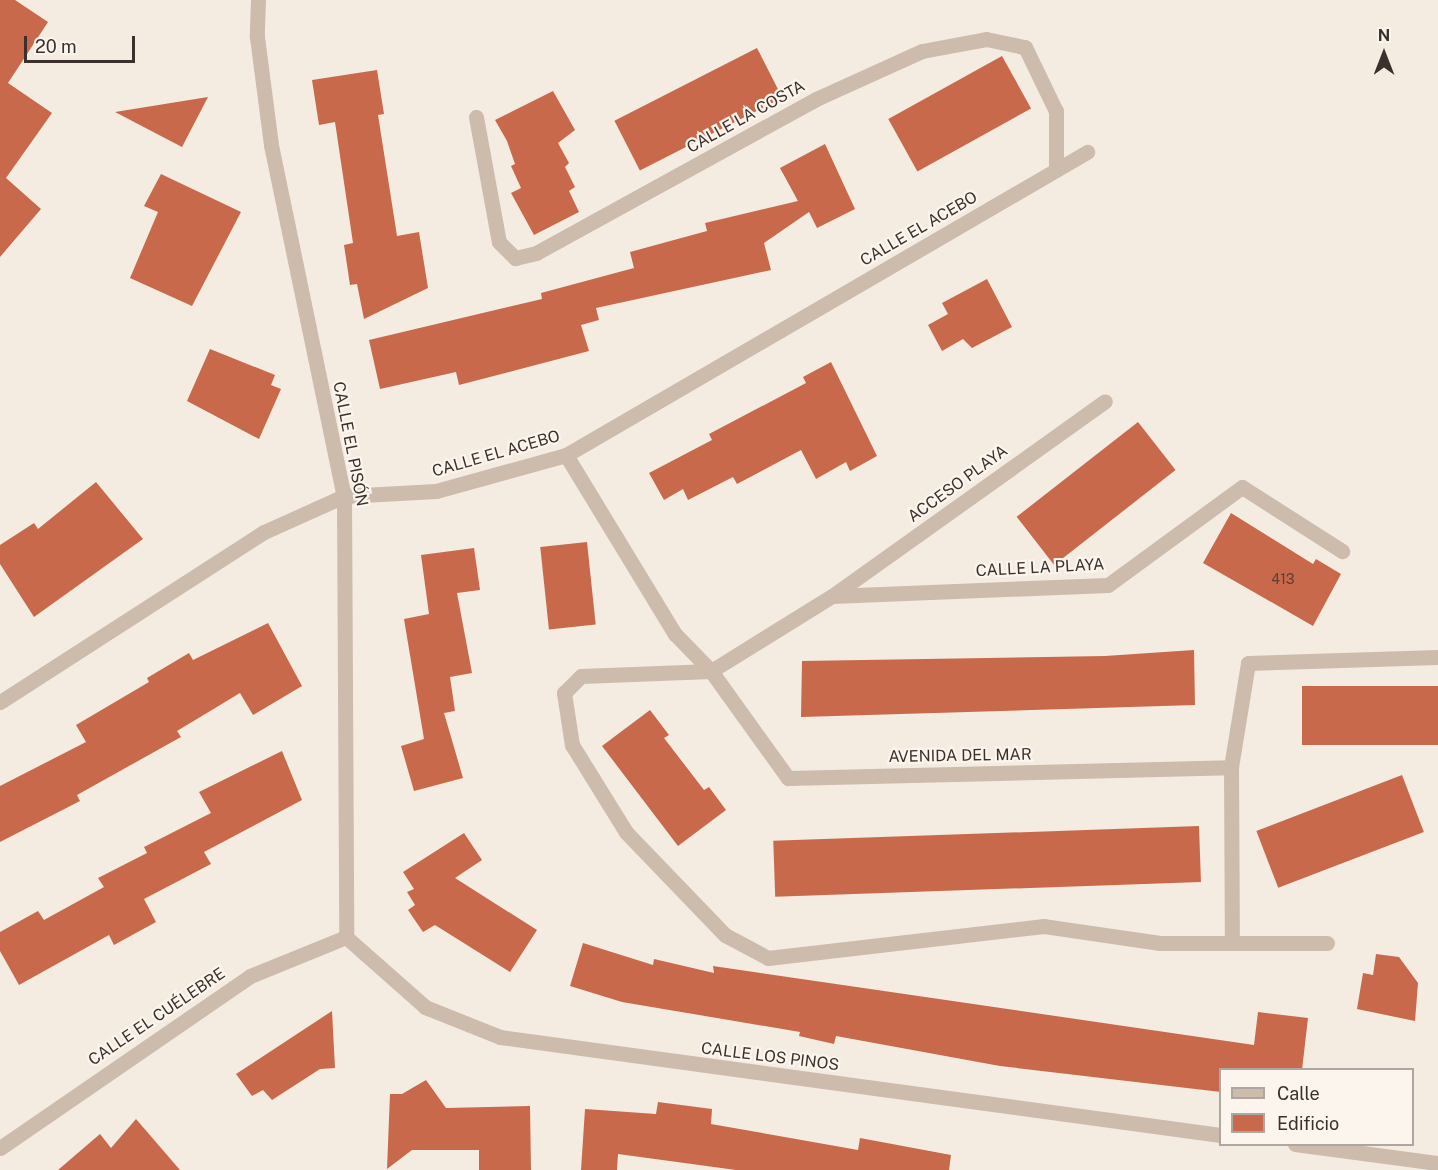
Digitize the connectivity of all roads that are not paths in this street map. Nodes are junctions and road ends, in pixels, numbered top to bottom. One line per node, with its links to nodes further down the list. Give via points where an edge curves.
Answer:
1 (258, 0): 7 (street, CALLE EL PISÓN, via 257,37 271,145)
2 (476, 117): 4 (street, CALLE LA COSTA, via 499,242 515,258 536,253 816,99 922,51 986,39 1025,47 1056,111)
3 (1087, 152): 4 (street, CALLE EL ACEBO)
4 (1056, 170): 6 (street, CALLE EL ACEBO)
5 (1105, 401): 9 (street, ACCESO PLAYA)
6 (566, 455): 7 (street, CALLE EL ACEBO, via 436,491); 11 (street, AVENIDA DEL MAR, via 675,634)
7 (344, 496): 12 (street, CALLE EL ACEBO, via 264,532); 14 (street, CALLE EL PISÓN)
8 (1342, 551): 9 (street, CALLE LA PLAYA, via 1242,487 1108,585)
9 (832, 596): 11 (street, CALLE LA PLAYA)
10 (1438, 657): 13 (street, via 1248,663)
11 (711, 671): 13 (street, AVENIDA DEL MAR, via 788,778); 15 (street, via 581,676 564,693 572,745 626,832 725,935 768,957 1044,926 1160,943)
12 (0, 702)
13 (1232, 767): 15 (street)
14 (346, 937): 17 (street, CALLE LOS PINOS, via 425,1007 500,1037); 19 (street, CALLE EL CUÉLEBRE, via 250,976)
15 (1232, 943): 16 (street)
16 (1327, 943)
17 (1219, 1135)
18 (1310, 1146): 20 (street)
19 (0, 1148)
20 (1438, 1163)

